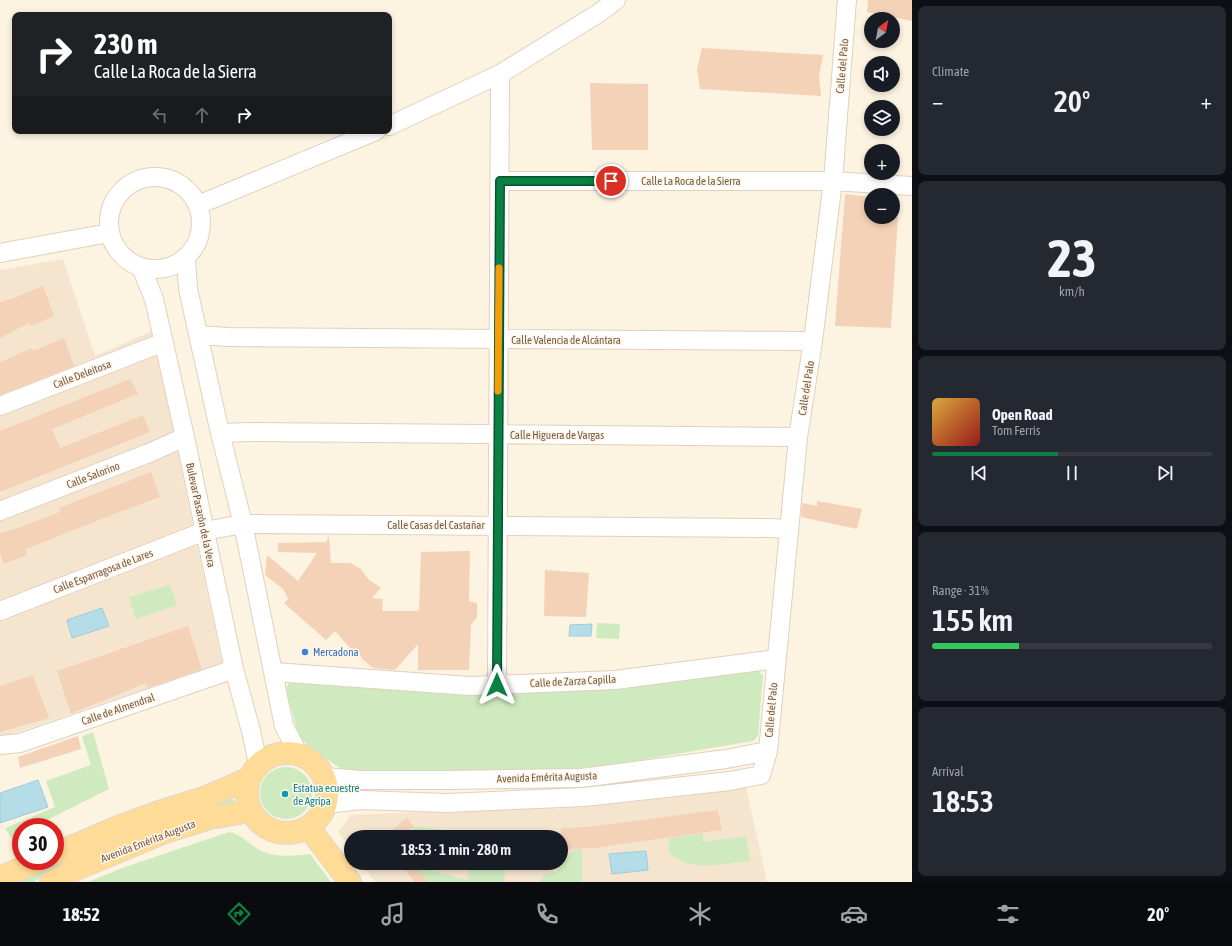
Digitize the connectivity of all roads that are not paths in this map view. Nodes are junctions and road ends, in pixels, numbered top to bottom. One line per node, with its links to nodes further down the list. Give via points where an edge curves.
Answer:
1 (616, 0): 3 (street)
2 (847, 0): 7 (street, Calle del Palo)
3 (500, 74): 4 (street); 6 (street)
4 (392, 125)
5 (369, 134): 9 (street)
6 (500, 181): 7 (street, Calle La Roca de la Sierra); 15 (street)
7 (833, 181): 8 (street, Calle La Roca de la Sierra); 16 (street, Calle del Palo)
8 (912, 186)
9 (198, 206): 10 (street, via 190,192 177,182 162,177 137,180 124,188 114,201 109,217); 12 (street, via 202,230 196,245)
10 (109, 233): 11 (street); 13 (street, via 116,248 127,260)
11 (0, 253)
12 (186, 258): 13 (street, via 162,269); 14 (street, via 188,289)
13 (141, 268): 17 (street, Bulevar Pasarón de la Vera, via 154,299)
14 (198, 335): 15 (street, Calle Valencia de Alcántara); 19 (street)
15 (499, 339): 16 (street, Calle Valencia de Alcántara); 20 (street)
16 (813, 341): 22 (street, Calle del Palo)
17 (164, 342): 18 (street, Calle Deleitosa); 21 (street, Bulevar Pasarón de la Vera)
18 (0, 406)
19 (220, 433): 20 (street, Calle Higuera de Vargas); 24 (street)
20 (498, 434): 22 (street, Calle Higuera de Vargas); 25 (street)
21 (185, 437): 23 (street, Calle Salorino); 27 (street, Bulevar Pasarón de la Vera)
22 (798, 437): 26 (street, Calle del Palo)
23 (0, 511)
24 (243, 524): 25 (street, Calle Casas del Castañar); 27 (street, Calle Casas del Castañar); 31 (street)
25 (498, 526): 26 (street, Calle Casas del Castañar); 32 (street)
26 (788, 529): 29 (street, Calle del Palo)
27 (205, 531): 28 (street, Calle Esparragosa de Lares); 30 (street, Bulevar Pasarón de la Vera)
28 (0, 611)
29 (776, 660): 32 (street, Calle de Zarza Capilla, via 615,680); 34 (street, Calle del Palo)
30 (234, 669): 33 (street, Calle de Almendral, via 20,743); 36 (street, Bulevar Pasarón de la Vera, via 251,731)
31 (274, 672): 32 (street, Calle de Zarza Capilla, via 470,686); 35 (street, via 284,726)
32 (497, 685)
33 (0, 745)
34 (768, 751): 37 (street, Calle del Palo); 38 (street, Avenida Emérita Augusta, via 580,778 361,780)
35 (299, 755): 36 (main road, via 288,753 266,758); 38 (main road, via 314,763)
36 (253, 772): 40 (main road, via 246,795); 42 (main road, Avenida Emérita Augusta, via 204,798 118,827)
37 (761, 775): 39 (street, Avenida Emérita Augusta, via 730,781 584,797 446,803 360,800)
38 (324, 777): 39 (main road, via 327,790)
39 (326, 804): 41 (main road, via 316,821)
40 (250, 811): 41 (main road, via 260,824 275,833 287,834); 45 (main road, Avenida Emérita Augusta, via 210,818 165,832)
41 (308, 828): 46 (main road)
42 (64, 850)
43 (18, 870): 44 (main road)
44 (0, 880)
45 (50, 882)
46 (350, 882)

